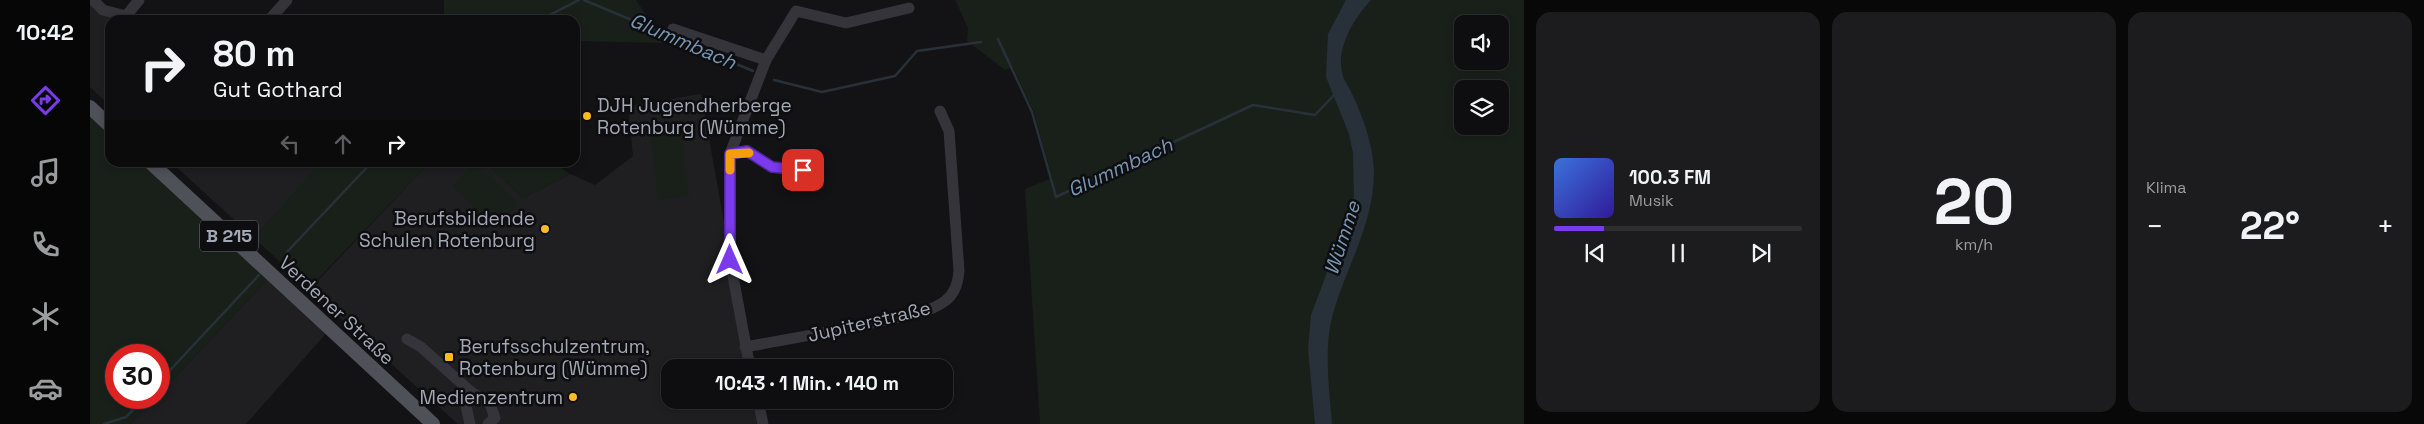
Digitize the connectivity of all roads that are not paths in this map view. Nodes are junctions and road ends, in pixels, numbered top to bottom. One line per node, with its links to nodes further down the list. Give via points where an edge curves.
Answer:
1 (93, 0): 6 (street, via 104,10)
2 (139, 0): 7 (street)
3 (287, 0): 8 (street)
4 (794, 5): 5 (street, via 846,24); 10 (street)
5 (909, 8)
6 (119, 15)
7 (130, 15)
8 (278, 15)
9 (673, 29): 10 (street)
10 (766, 60): 14 (street)
11 (90, 107): 13 (main road)
12 (940, 110): 18 (street, Jupiterstraße, via 949,131 959,271 957,284 949,298 911,315)
13 (105, 121)
14 (730, 154): 16 (street, via 747,151 772,167); 18 (street, via 730,260)
15 (155, 167): 22 (main road, Verdener Straße / B 215)
16 (818, 172)
17 (407, 339): 20 (street, via 437,360)
18 (745, 346): 19 (street)
19 (748, 359)
20 (470, 391): 23 (street, via 466,406); 24 (street, via 490,404 495,418)
21 (760, 409): 25 (street)
22 (432, 424)
23 (470, 424)
24 (488, 424)
25 (763, 424)

